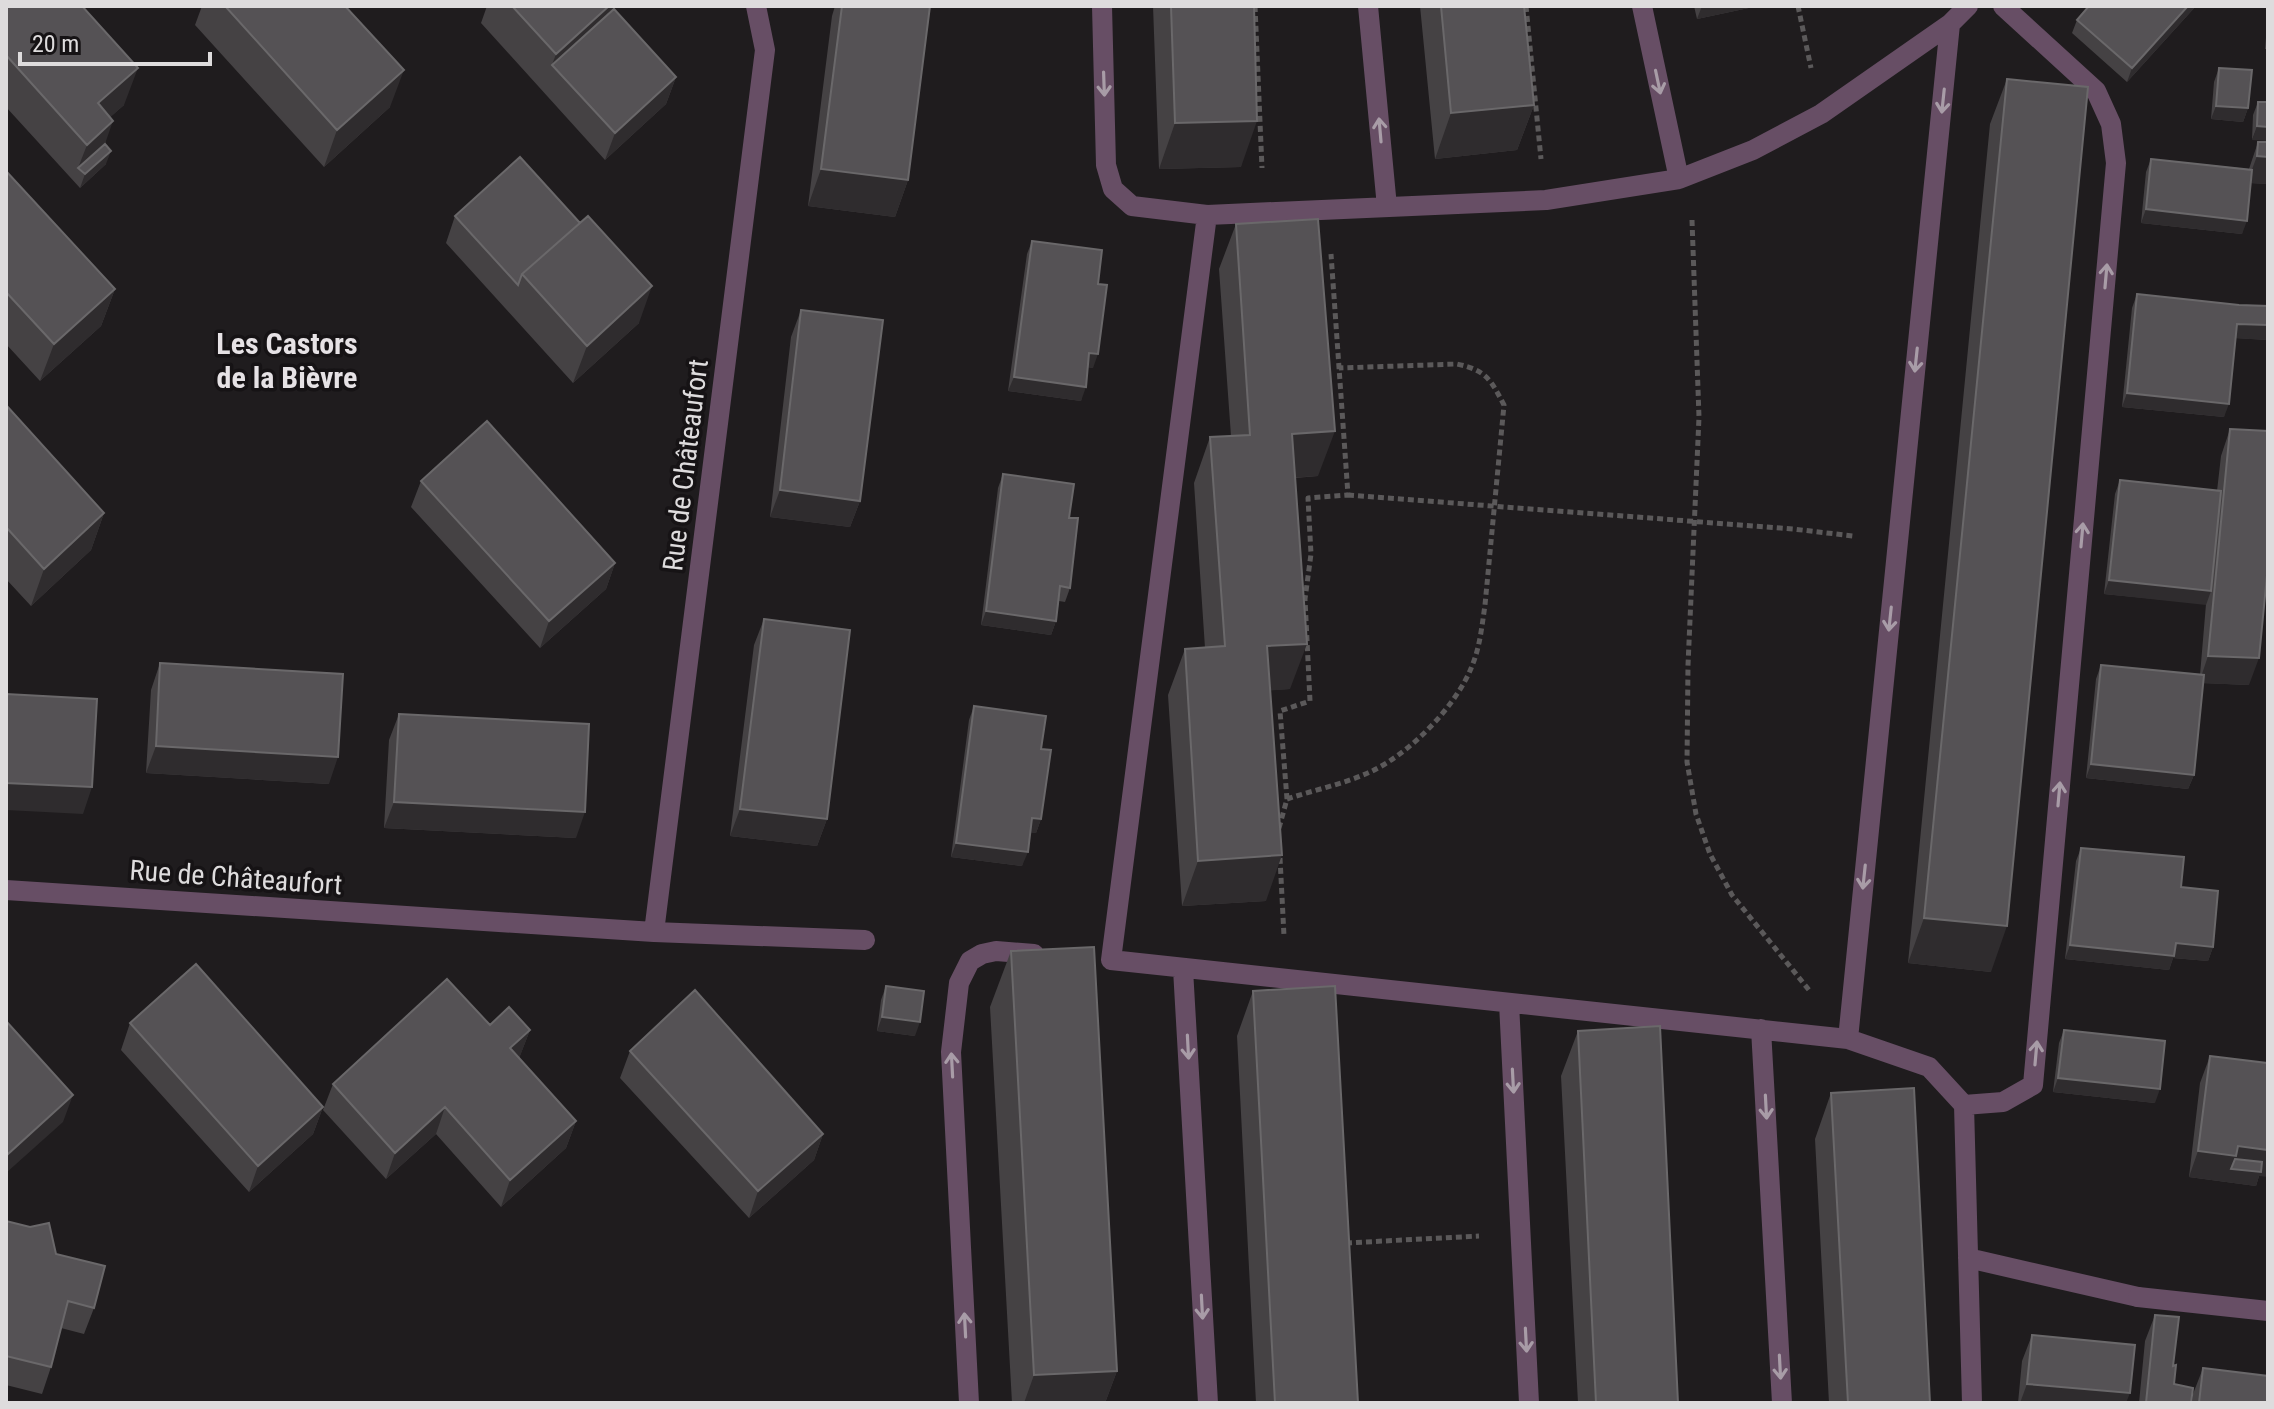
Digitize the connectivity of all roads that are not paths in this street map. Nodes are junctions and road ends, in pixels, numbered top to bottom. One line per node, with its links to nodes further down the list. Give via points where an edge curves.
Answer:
1 (756, 6): 12 (street, Rue de Châteaufort, via 765,50)
2 (1102, 6): 10 (street, one-way to 10, via 1106,165 1113,189 1132,206)
3 (1368, 6): 9 (street, one-way to 3)
4 (1642, 6): 8 (street, one-way to 8)
5 (1968, 6): 7 (street)
6 (2003, 6): 19 (street, one-way to 6, via 2003,1102 2033,1085 2116,163 2111,124 2096,91)
7 (1950, 24): 8 (street, via 1821,114 1753,150); 18 (street, one-way to 18)
8 (1685, 177): 9 (street, via 1546,200)
9 (1387, 207): 10 (street)
10 (1207, 215): 15 (street, via 1104,960)
11 (6, 890): 12 (street, Rue de Châteaufort)
12 (654, 932): 13 (street, Rue de Châteaufort)
13 (865, 940)
14 (1054, 956): 22 (street, one-way to 14, via 951,1052 959,983 970,961 982,954)
15 (1183, 969): 16 (street); 23 (street, one-way to 23)
16 (1509, 1003): 17 (street); 24 (street, one-way to 24)
17 (1761, 1029): 18 (street); 25 (street, one-way to 25)
18 (1848, 1039): 19 (street, via 1929,1067)
19 (1964, 1105): 20 (street)
20 (1968, 1258): 21 (street, via 2138,1297); 26 (street)
21 (2268, 1311)
22 (969, 1403)
23 (1208, 1403)
24 (1529, 1403)
25 (1782, 1403)
26 (1972, 1403)

